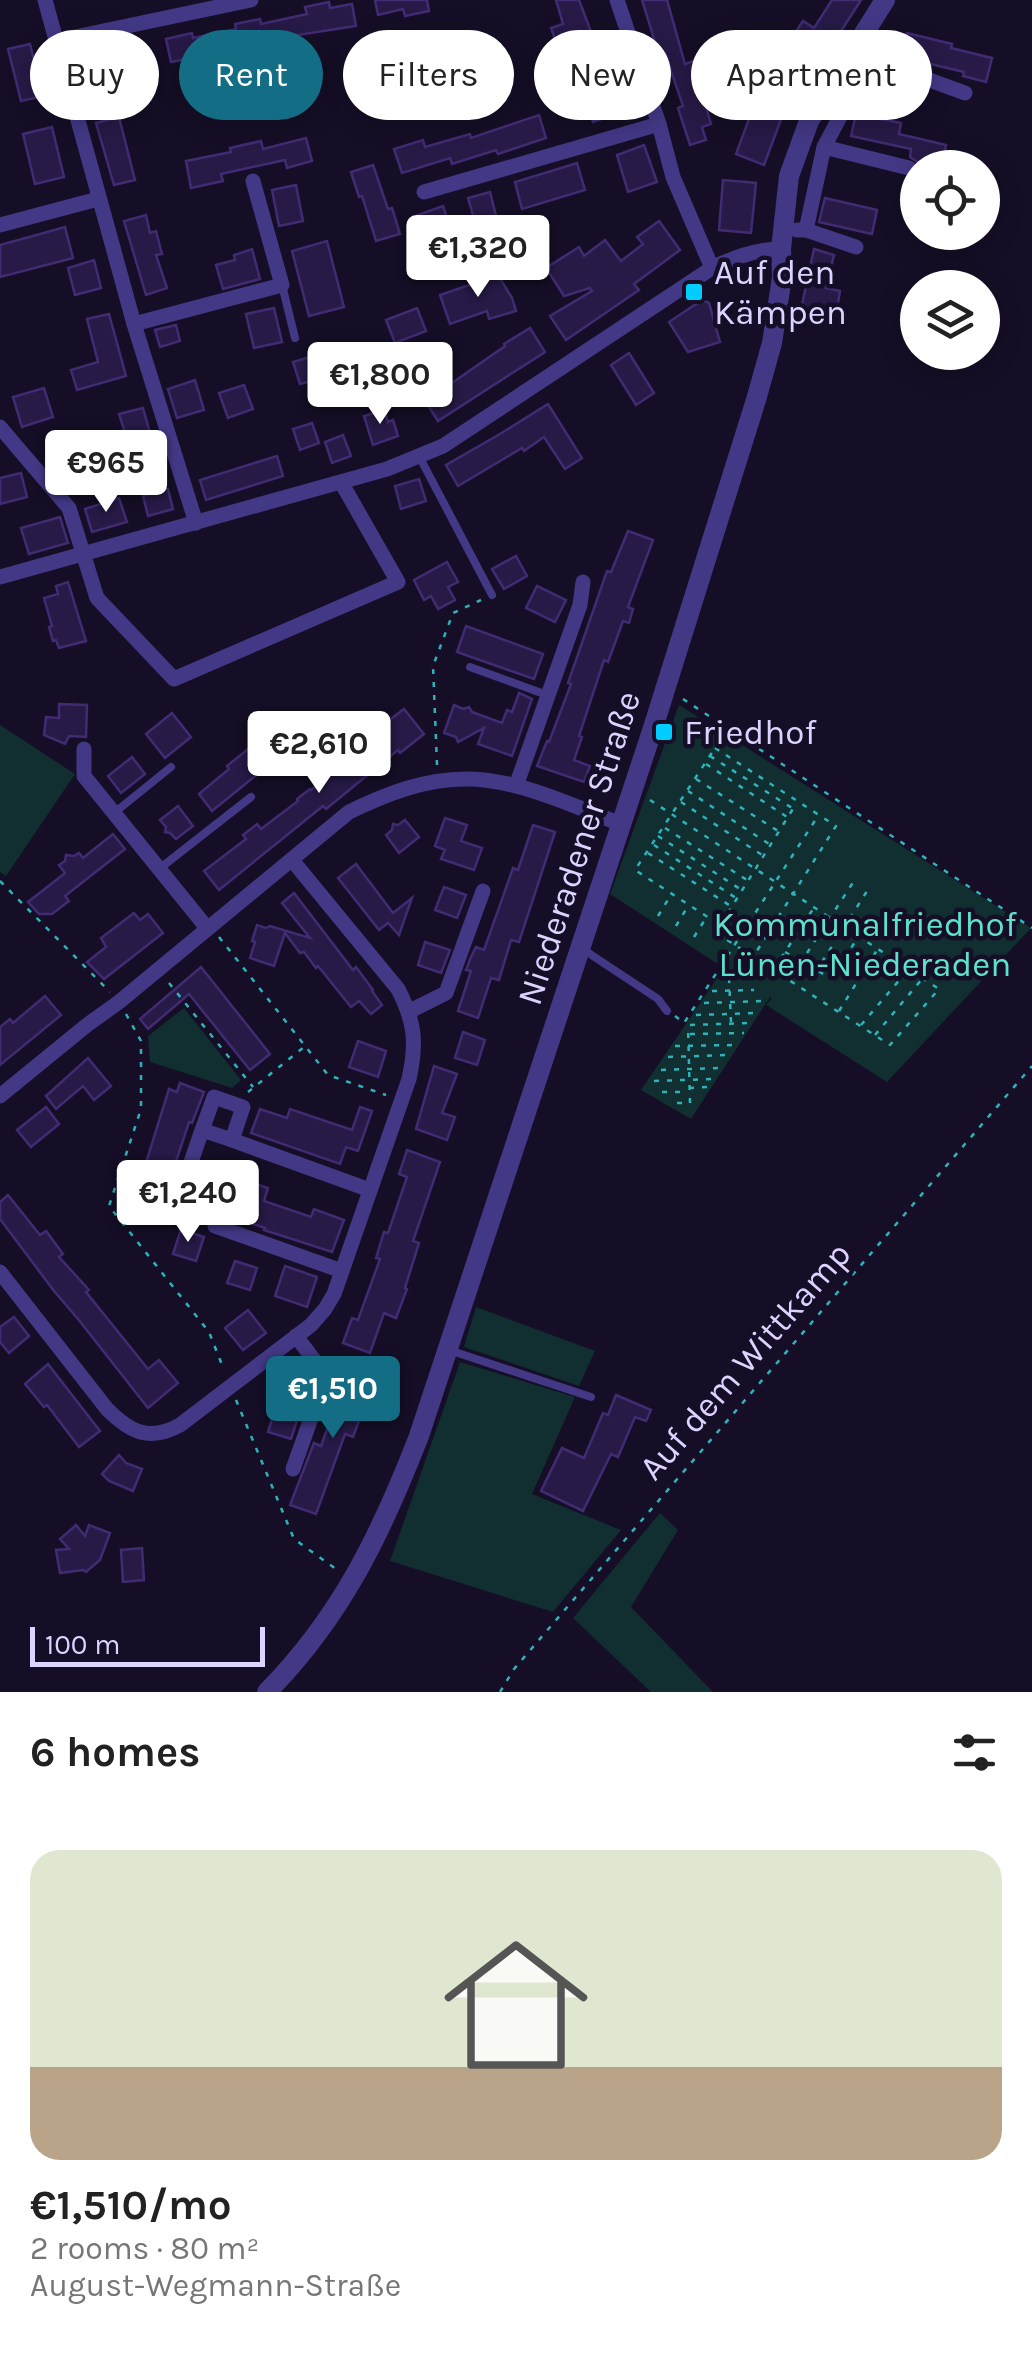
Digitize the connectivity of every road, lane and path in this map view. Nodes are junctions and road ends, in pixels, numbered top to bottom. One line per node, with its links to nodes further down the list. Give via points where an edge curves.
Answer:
1 (45, 0): 5 (street)
2 (617, 0): 9 (street)
3 (884, 0): 17 (street, Niederadener Straße, via 808,122 789,176)
4 (240, 1): 6 (street)
5 (53, 30)
6 (107, 30)
7 (965, 93): 10 (street, via 880,62 854,92)
8 (77, 120): 14 (street)
9 (660, 124): 13 (street); 19 (street, via 673,177)
10 (824, 147): 11 (street); 16 (street)
11 (900, 166)
12 (253, 182): 20 (street)
13 (424, 192)
14 (98, 199): 15 (street); 21 (street)
15 (0, 224)
16 (806, 230): 17 (street); 18 (street)
17 (782, 240): 19 (street); 32 (street, Niederadener Straße, via 766,365)
18 (856, 248)
19 (712, 268): 24 (street)
20 (282, 285): 21 (street); 22 (lane)
21 (134, 324): 26 (street)
22 (295, 338)
23 (0, 427): 27 (street, via 68,508)
24 (419, 456): 25 (street); 30 (lane)
25 (341, 482): 26 (street); 27 (street, via 398,582 174,679 97,598)
26 (196, 523): 27 (street)
27 (82, 554): 28 (street)
28 (0, 577)
29 (583, 582): 33 (street)
30 (492, 594): 39 (path, via 452,613 433,666)
31 (470, 667): 33 (lane)
32 (665, 688): 41 (street, Niederadener Straße); 84 (path)
33 (547, 696): 40 (street)
34 (84, 750): 47 (street, via 84,776)
35 (710, 756): 36 (path); 45 (path, via 715,748); 46 (path)
36 (705, 763): 38 (path); 50 (path)
37 (171, 766): 47 (lane)
38 (695, 778): 42 (path); 53 (path)
39 (437, 781): 40 (street, via 469,778); 59 (street, via 349,812)
40 (516, 786): 51 (street)
41 (632, 788): 48 (path); 51 (street, Niederadener Straße)
42 (686, 790): 44 (path); 56 (path)
43 (250, 797): 60 (lane)
44 (680, 802): 48 (path); 58 (path)
45 (798, 802): 46 (path); 49 (path)
46 (793, 809): 50 (path)
47 (114, 813): 60 (street)
48 (671, 814): 52 (path); 61 (path)
49 (818, 815): 67 (path); 71 (path, via 836,826)
50 (788, 817): 53 (path)
51 (620, 824): 88 (street, Niederadener Straße)
52 (662, 827): 54 (path); 65 (path)
53 (779, 832): 56 (path)
54 (657, 836): 55 (path); 69 (path)
55 (652, 844): 57 (path); 62 (path)
56 (771, 845): 58 (path)
57 (646, 852): 63 (path); 72 (path, via 635,870)
58 (764, 856): 61 (path)
59 (292, 860): 83 (street); 106 (street)
60 (159, 869): 83 (street)
61 (756, 869): 65 (path); 67 (path)
62 (694, 870): 63 (path); 73 (path)
63 (688, 879): 75 (path)
64 (0, 880): 103 (path)
65 (748, 881): 69 (path)
66 (854, 881): 79 (path)
67 (775, 882): 71 (path); 87 (path)
68 (869, 888): 82 (path)
69 (742, 890): 73 (path)
70 (483, 891): 106 (street, via 446,993)
71 (793, 893): 76 (path); 92 (path)
72 (672, 894): 74 (path); 77 (path)
73 (737, 898): 75 (path)
74 (689, 905): 78 (path); 81 (path)
75 (732, 907): 80 (path)
76 (814, 907): 79 (path); 90 (path)
77 (658, 916)
78 (707, 917): 80 (path); 86 (path)
79 (830, 918): 82 (path); 91 (path)
80 (720, 925): 87 (path, via 721,936)
81 (676, 926)
82 (845, 927): 85 (path); 93 (path)
83 (207, 928): 94 (street); 120 (path)
84 (1032, 928)
85 (858, 936): 89 (path); 90 (path, via 832,979)
86 (694, 937)
87 (735, 945): 92 (path); 113 (path)
88 (580, 948): 107 (lane); 149 (street, Niederadener Straße)
89 (878, 949): 95 (path); 108 (path)
90 (785, 952): 96 (path)
91 (808, 953)
92 (753, 957): 96 (path)
93 (822, 962)
94 (158, 969): 103 (street); 133 (path)
95 (908, 969): 98 (path); 115 (path)
96 (774, 970): 108 (path)
97 (729, 978): 99 (path)
98 (922, 978): 118 (path); 118 (path, via 939,989 890,1045)
99 (729, 990): 100 (path); 101 (path); 104 (path)
100 (754, 990)
101 (712, 991)
102 (762, 1001): 104 (path)
103 (119, 1002): 137 (street); 150 (path, via 141,1040 140,1109 109,1206 208,1332)
104 (730, 1003): 105 (path); 110 (path)
105 (704, 1004)
106 (410, 1011): 138 (street, via 414,1056)
107 (667, 1011): 113 (path)
108 (838, 1012): 115 (path)
109 (756, 1013): 110 (path)
110 (730, 1014): 111 (path); 114 (path)
111 (696, 1015)
112 (749, 1023): 114 (path)
113 (686, 1024): 114 (path); 117 (path)
114 (731, 1024)
115 (861, 1026): 118 (path)
116 (744, 1032): 117 (path)
117 (688, 1034): 122 (path)
118 (875, 1035)
119 (735, 1044): 122 (path)
120 (305, 1046): 133 (path); 138 (path, via 328,1075)
121 (676, 1046): 122 (path)
122 (689, 1046): 125 (path)
123 (728, 1055): 125 (path)
124 (668, 1057): 125 (path)
125 (689, 1057): 129 (path)
126 (1032, 1066): 155 (path, Auf dem Wittkamp)
127 (718, 1068): 129 (path)
128 (661, 1070): 129 (path)
129 (689, 1070): 131 (path)
130 (713, 1078): 131 (path)
131 (690, 1080): 132 (path); 135 (path)
132 (654, 1081)
133 (253, 1087): 140 (path)
134 (707, 1087): 135 (path)
135 (690, 1090): 136 (path); 139 (path, via 690,1103)
136 (662, 1092)
137 (0, 1096)
138 (401, 1100): 143 (street)
139 (677, 1103)
140 (243, 1107): 141 (street, via 214,1097); 142 (street)
141 (202, 1130): 142 (street); 144 (street)
142 (232, 1140): 143 (street)
143 (370, 1190): 146 (street)
144 (174, 1212)
145 (215, 1226): 146 (street)
146 (342, 1271): 148 (street, via 325,1309)
147 (0, 1272): 150 (street, via 108,1409 132,1429 169,1431)
148 (296, 1336): 150 (street); 152 (street, via 326,1376)
149 (449, 1350): 151 (lane); 153 (street, Niederadener Straße, via 404,1475)
150 (230, 1386): 153 (path, via 294,1539)
151 (591, 1398)
152 (292, 1470)
153 (354, 1581): 154 (street, Niederadener Straße)
154 (267, 1692)
155 (500, 1692)

